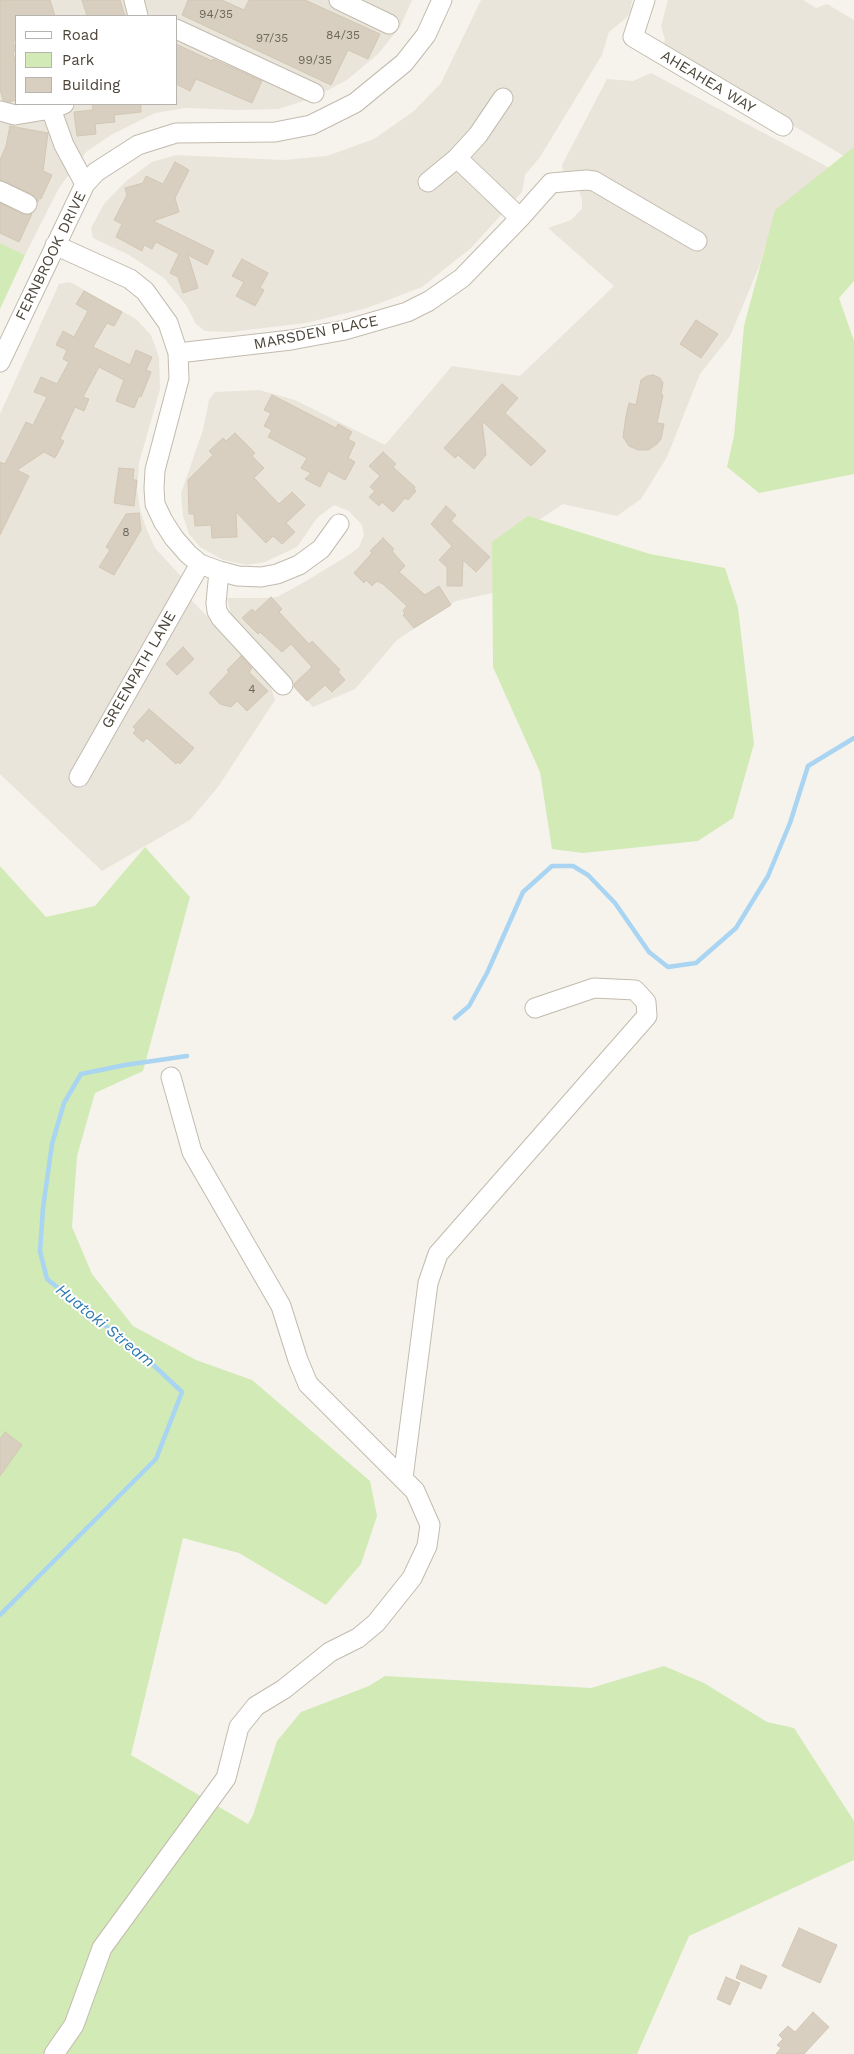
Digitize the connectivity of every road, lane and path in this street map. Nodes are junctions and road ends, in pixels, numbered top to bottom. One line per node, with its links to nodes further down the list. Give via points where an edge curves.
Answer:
1 (339, 0): 4 (street)
2 (442, 0): 12 (street, via 426,35 404,63 355,103 311,124 275,132 176,132 138,145)
3 (645, 0): 10 (street, AHEAHEA WAY, via 633,37)
4 (389, 24)
5 (178, 30): 6 (street)
6 (314, 92)
7 (503, 98): 11 (street, via 486,124)
8 (59, 106): 9 (street, via 15,115); 12 (street, via 64,145)
9 (0, 111)
10 (783, 126)
11 (456, 158): 13 (street); 16 (street)
12 (91, 178): 18 (street, FERNBROOK DRIVE)
13 (428, 182)
14 (0, 191): 15 (street)
15 (27, 204)
16 (520, 218): 17 (street, MARSDEN PLACE, via 551,182 594,181); 19 (street, MARSDEN PLACE, via 462,278 407,312 345,330 291,340)
17 (698, 241)
18 (55, 245): 19 (street, via 130,280 145,291 168,323); 20 (street, FERNBROOK DRIVE)
19 (178, 353): 22 (street, via 179,378 155,470 155,504 174,538)
20 (0, 362)
21 (339, 524): 23 (street, via 321,549 299,565 277,574 238,576)
22 (200, 564): 23 (street); 25 (street, GREENPATH LANE)
23 (220, 571): 24 (street, via 216,603 221,618)
24 (283, 685)
25 (79, 777)
26 (535, 1008): 28 (street, via 594,988 635,990 646,1002 647,1016 438,1254 428,1283)
27 (171, 1077): 28 (street, via 192,1152 281,1306 308,1384)
28 (403, 1478): 29 (street, via 415,1491 430,1525 427,1546 412,1578 376,1623 256,1706 239,1727 226,1778 102,1948 74,2024)
29 (54, 2054)

